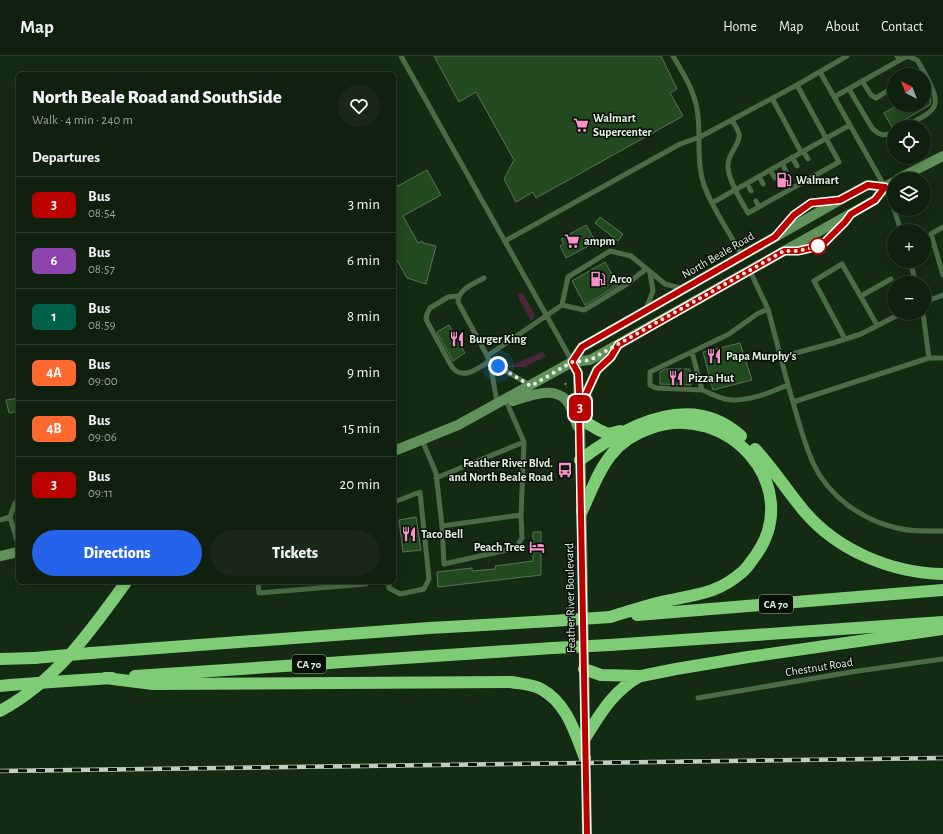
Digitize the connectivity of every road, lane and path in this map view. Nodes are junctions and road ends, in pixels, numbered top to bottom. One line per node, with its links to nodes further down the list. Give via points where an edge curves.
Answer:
1 (401, 56): 40 (lane)
2 (673, 56): 18 (lane, via 689,84 697,108)
3 (847, 56): 6 (lane)
4 (898, 58): 5 (lane, via 907,56 917,60); 7 (lane)
5 (922, 68)
6 (820, 72): 9 (lane); 12 (lane)
7 (862, 81): 10 (lane); 11 (lane, via 876,98)
8 (931, 83): 15 (lane, via 939,100 930,114)
9 (797, 85): 13 (lane); 19 (lane)
10 (849, 89): 12 (lane); 17 (lane, via 872,128 877,133)
11 (887, 91)
12 (834, 97): 16 (lane)
13 (772, 98): 14 (lane); 20 (lane)
14 (732, 120): 18 (lane); 36 (lane, via 739,133 738,142 732,149 727,166)
15 (918, 120)
16 (850, 125): 19 (lane); 31 (lane)
17 (887, 135)
18 (700, 138): 38 (lane, via 701,173); 40 (lane, via 680,144)
19 (826, 138): 20 (lane); 36 (lane, via 839,162 814,172 758,204 748,213)
20 (802, 152): 22 (lane); 23 (lane)
21 (943, 156): 28 (main road)
22 (792, 157): 24 (lane); 25 (lane)
23 (808, 159)
24 (782, 163): 26 (lane); 27 (lane)
25 (797, 166)
26 (770, 170): 29 (lane); 30 (lane)
27 (786, 171)
28 (912, 172)
29 (759, 176): 32 (lane); 33 (lane)
30 (775, 178)
31 (887, 180)
32 (747, 183): 36 (lane); 37 (lane)
33 (763, 184)
34 (887, 184): 41 (main road, North Beale Road, via 868,185)
35 (887, 187): 43 (main road, North Beale Road, via 875,200)
36 (735, 190): 38 (lane)
37 (751, 191)
38 (712, 203): 41 (lane)
39 (943, 227): 45 (lane, via 931,234)
40 (505, 241): 56 (lane)
41 (742, 256): 48 (main road, North Beale Road)
42 (646, 269): 44 (lane); 53 (lane, via 627,284 584,310); 53 (lane, via 631,256 610,251 568,277)
43 (750, 271): 54 (lane); 61 (main road, North Beale Road)
44 (650, 273): 48 (lane, via 665,284); 55 (lane, via 652,291)
45 (943, 275)
46 (484, 278): 50 (lane, via 463,290)
47 (887, 282): 51 (lane)
48 (685, 289): 55 (main road, North Beale Road)
49 (943, 295): 52 (lane)
50 (458, 296): 66 (lane, via 458,302); 66 (lane, via 448,297 430,308 426,319 457,372 466,374)
51 (861, 296): 59 (lane); 60 (lane, via 842,264 814,280)
52 (931, 299)
53 (562, 305): 56 (lane)
54 (768, 309): 62 (lane, via 730,334); 63 (lane)
55 (646, 311): 67 (main road, North Beale Road, via 582,347)
56 (547, 316): 66 (lane); 67 (lane)
57 (888, 320): 59 (lane)
58 (924, 320): 64 (lane)
59 (878, 325): 60 (lane)
60 (845, 339): 63 (lane)
61 (618, 345): 67 (main road, North Beale Road, via 590,360); 75 (main road, via 611,357 597,370)
62 (692, 352): 72 (lane); 72 (lane, via 650,372 650,385 656,388)
63 (781, 356): 69 (lane)
64 (929, 358): 65 (lane); 73 (lane)
65 (943, 358)
66 (489, 360): 70 (lane); 74 (lane)
67 (572, 362): 70 (main road, North Beale Road); 75 (main road, Feather River Boulevard, via 578,378)
68 (565, 384): 71 (path)
69 (788, 385): 72 (lane, via 745,399 726,399); 73 (lane)
70 (531, 386): 74 (main road, North Beale Road)
71 (567, 387)
72 (702, 390)
73 (793, 402): 90 (lane, via 814,464 838,498 880,524 899,529)
74 (502, 403): 77 (main road, via 533,394 558,394 571,409); 78 (main road, North Beale Road); 79 (lane)
75 (579, 414): 76 (highway, via 608,434); 77 (main road, Feather River Boulevard)
76 (629, 429): 81 (highway); 94 (highway, via 649,420 674,414 707,417 721,422 752,446 805,511 838,541 876,562 906,571)
77 (580, 435): 81 (main road, Feather River Boulevard)
78 (422, 440): 80 (main road, North Beale Road); 82 (lane)
79 (524, 442): 82 (lane); 86 (lane)
80 (396, 450)
81 (580, 460): 85 (main road, Feather River Boulevard)
82 (436, 478): 89 (lane)
83 (396, 501): 98 (lane, via 420,492 429,579 424,589 400,594 389,588)
84 (16, 503): 87 (lane)
85 (582, 511): 100 (highway, via 611,455 625,441 656,426 698,424 732,438 757,463 766,480 771,514 769,528 763,545 742,573 709,592); 105 (main road, Feather River Boulevard)
86 (521, 515): 89 (lane); 89 (lane, via 522,538 516,548 444,564)
87 (10, 516): 88 (lane); 91 (lane)
88 (0, 520)
89 (442, 526)
90 (943, 531)
91 (16, 537)
92 (16, 552): 93 (main road)
93 (0, 556)
94 (943, 574)
95 (125, 584): 110 (highway, via 87,636 59,668 29,694)
96 (258, 584): 97 (lane, via 259,593)
97 (366, 584)
98 (389, 584)
99 (943, 590): 100 (highway, CA 70)
100 (610, 617): 104 (highway, CA 70, bridge)
101 (943, 622): 107 (highway, CA 70, bridge)
102 (943, 629): 106 (highway, via 748,657)
103 (943, 659): 109 (lane, Chestnut Road)
104 (0, 660)
105 (584, 669): 106 (highway, via 602,674); 111 (main road, Feather River Boulevard)
106 (642, 676): 111 (highway, via 628,682 616,693)
107 (105, 678): 108 (highway, CA 70, bridge); 112 (highway, via 153,684 528,684 541,689 565,711)
108 (5, 685)
109 (698, 698)
110 (0, 711)
111 (585, 738): 112 (main road, Feather River Boulevard)
112 (585, 758): 113 (main road, Feather River Boulevard)
113 (587, 834)

